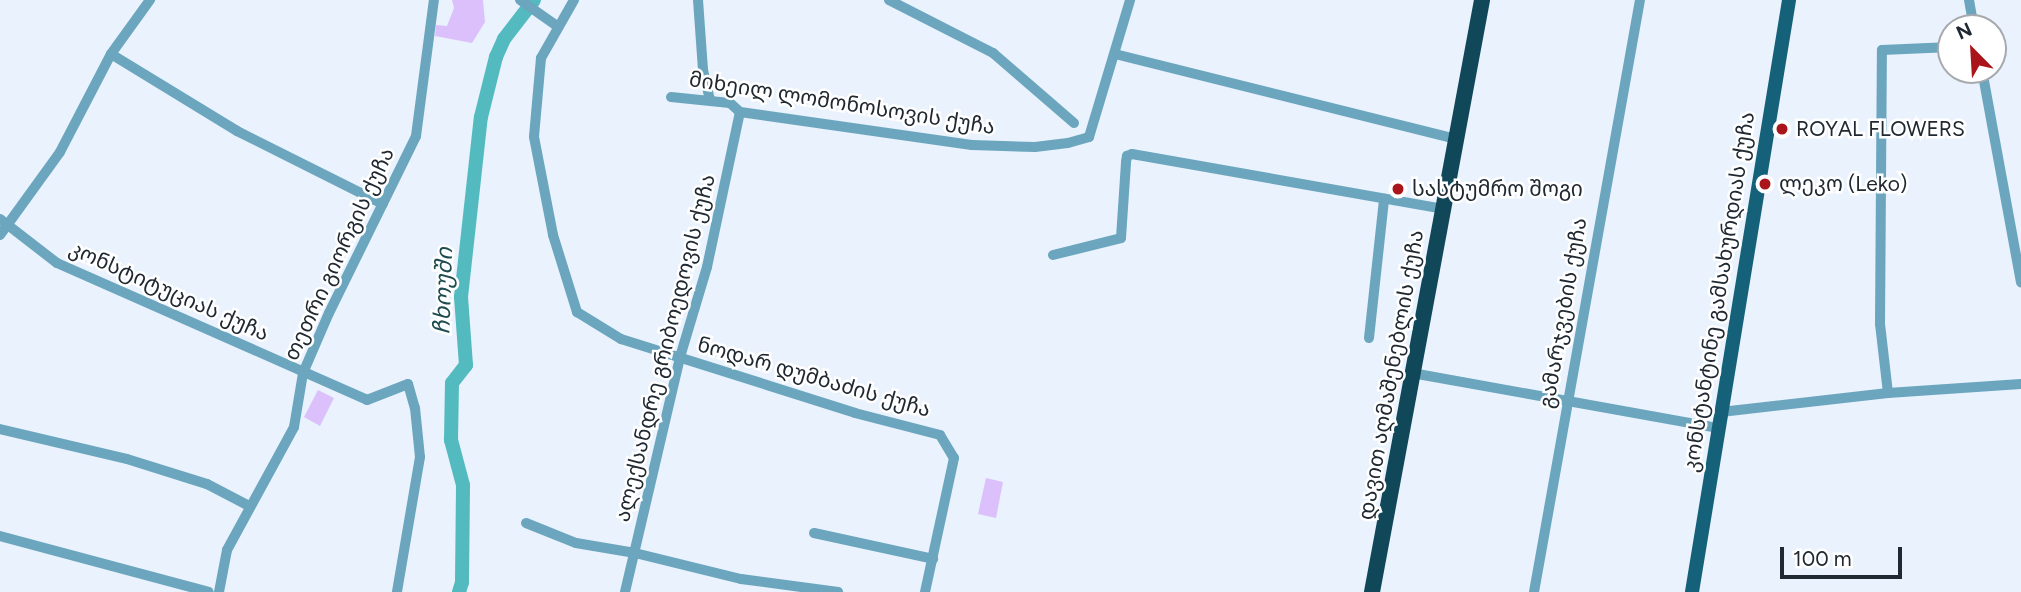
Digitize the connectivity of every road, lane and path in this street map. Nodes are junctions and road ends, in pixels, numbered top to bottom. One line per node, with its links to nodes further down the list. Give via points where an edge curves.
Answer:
1 (150, 0): 13 (street)
2 (434, 0): 22 (street, თეთრი გიორგის ქუჩა, via 416,136)
3 (520, 0): 11 (street)
4 (573, 0): 11 (street, ნოდარ დუმბაძის ქუჩა)
5 (698, 0): 17 (street)
6 (890, 0): 19 (street, via 993,54)
7 (1130, 0): 14 (street)
8 (1482, 0): 20 (highway, დავით აღმაშენებლის ქუჩა)
9 (1640, 0): 34 (street, გამარჯვების ქუჩა)
10 (1789, 0): 35 (main road, კონსტანტინე გამსახურდიას ქუჩა)
11 (557, 26): 29 (street, ნოდარ დუმბაძის ქუჩა, via 541,58 534,137 553,235 577,312 621,339)
12 (1937, 48): 33 (street, via 1882,51 1880,324)
13 (111, 54): 22 (street, via 237,131); 24 (street, via 60,152)
14 (1115, 54): 18 (street, მიხეილ ლომონოსოვის ქუჩა, via 1089,137 1035,148 972,145); 20 (street)
15 (1985, 84): 27 (street)
16 (671, 97): 17 (street, მიხეილ ლომონოსოვის ქუჩა)
17 (710, 100): 18 (street, მიხეილ ლომონოსოვის ქუჩა, via 730,103)
18 (740, 112): 29 (street, ალექსანდრე გრიბოედოვის ქუჩა, via 707,267)
19 (1074, 123)
20 (1455, 139): 23 (highway, დავით აღმაშენებლის ქუჩა)
21 (1384, 199): 23 (street); 26 (street, via 1144,153 1126,156 1121,238); 28 (street)
22 (383, 204): 30 (street, თეთრი გიორგის ქუჩა)
23 (1443, 209): 31 (highway, დავით აღმაშენებლის ქუჩა)
24 (5, 223): 25 (street); 30 (street, კონსტიტუციას ქუჩა, via 57,263)
25 (0, 235)
26 (1053, 255)
27 (2021, 282)
28 (1368, 338)
29 (680, 357): 42 (street, ალექსანდრე გრიბოედოვის ქუჩა); 43 (street, ნოდარ დუმბაძის ქუჩა, via 940,435 954,458)
30 (303, 373): 38 (street, თეთრი გიორგის ქუჩა, via 294,427); 46 (street, კონსტიტუციას ქუჩა, via 367,400 408,384 420,457)
31 (1412, 373): 34 (street); 50 (highway, დავით აღმაშენებლის ქუჩა)
32 (2021, 384): 33 (street)
33 (1888, 393): 35 (street)
34 (1567, 399): 36 (street); 51 (street, გამარჯვების ქუჩა)
35 (1721, 412): 36 (main road, კონსტანტინე გამსახურდიას ქუჩა)
36 (1717, 428): 52 (main road, კონსტანტინე გამსახურდიას ქუჩა)
37 (0, 429): 38 (street, via 127,459 207,484)
38 (249, 506): 45 (street, თეთრი გიორგის ქუჩა, via 227,550)
39 (526, 523): 42 (street, via 576,543)
40 (814, 533): 43 (street)
41 (0, 536): 44 (street)
42 (635, 553): 47 (street, ალექსანდრე გრიბოედოვის ქუჩა); 48 (street, via 741,579)
43 (933, 559): 49 (street, ნოდარ დუმბაძის ქუჩა)
44 (209, 592)
45 (219, 592)
46 (397, 592)
47 (625, 592)
48 (838, 592)
49 (925, 592)
50 (1372, 592)
51 (1534, 592)
52 (1692, 592)

